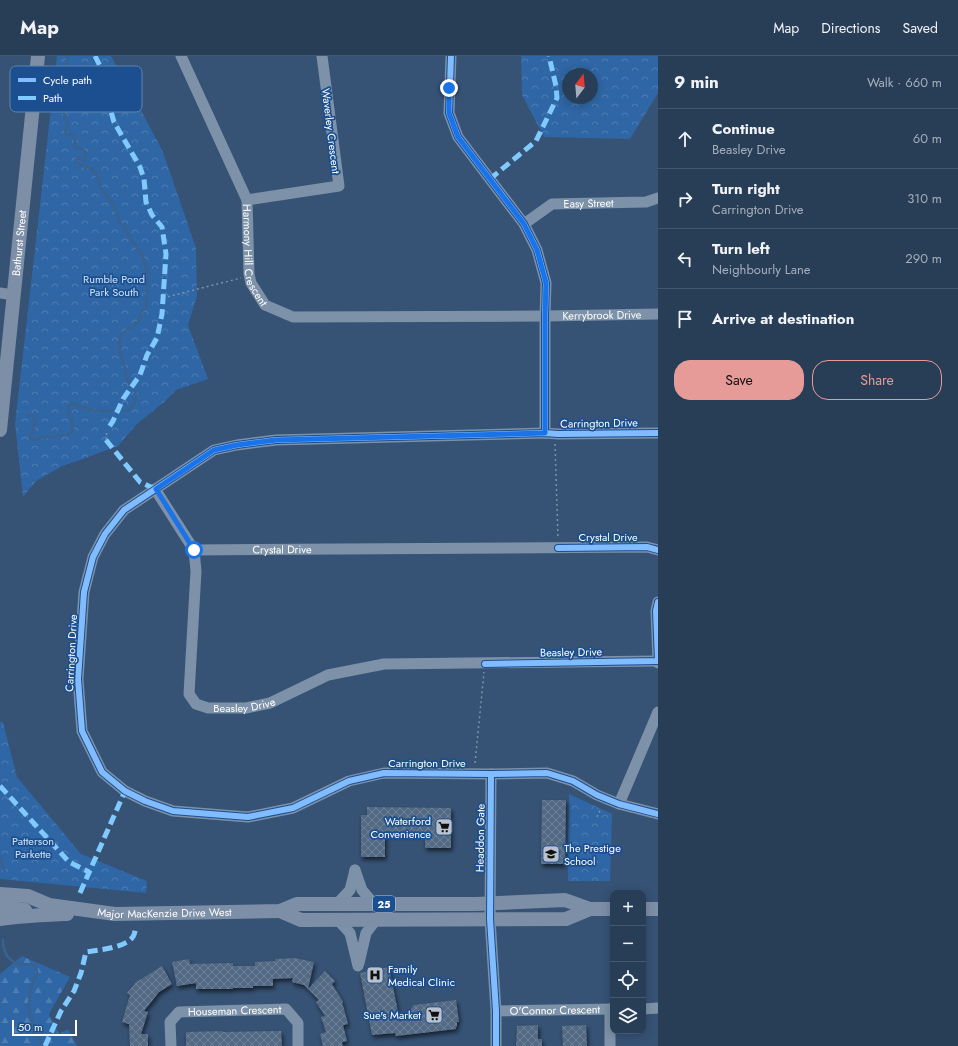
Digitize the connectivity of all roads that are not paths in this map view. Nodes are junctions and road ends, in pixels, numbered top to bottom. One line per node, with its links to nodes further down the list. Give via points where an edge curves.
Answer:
1 (38, 56): 5 (main road, Bathurst Street)
2 (181, 56): 8 (street, Harmony Hill Crescent)
3 (322, 56): 8 (street, Waverley Crescent, via 338,186)
4 (451, 56): 9 (street, via 449,113 458,137)
5 (37, 66)
6 (32, 112): 11 (main road, Bathurst Street)
7 (658, 198): 9 (street, Easy Street, via 646,202 552,204)
8 (247, 200): 13 (street, Harmony Hill Crescent, via 251,283 265,305 293,317)
9 (524, 224): 13 (street, via 537,250 546,283)
10 (0, 292): 11 (street)
11 (14, 294): 14 (main road, Bathurst Street)
12 (658, 314): 13 (street, Kerrybrook Drive)
13 (545, 316): 15 (street)
14 (0, 430)
15 (550, 433): 16 (street, Carrington Drive); 17 (street, Carrington Drive, via 276,440 237,445 214,450)
16 (658, 433)
17 (156, 489): 18 (street, Beasley Drive); 23 (street, Carrington Drive, via 124,510 105,534 93,557 84,592 78,679 82,731 102,772 125,791 172,810 248,817 293,808 349,782 384,774)
18 (194, 550): 19 (street, Crystal Drive, via 648,547); 21 (street, Beasley Drive, via 196,571 189,694 196,704 208,708 246,708 270,703 328,675 384,664)
19 (658, 550)
20 (658, 602): 21 (street)
21 (658, 662)
22 (658, 712): 24 (street)
23 (491, 774): 24 (street, Carrington Drive, via 546,772 573,781); 27 (street, Headdon Gate)
24 (619, 804): 25 (street, Carrington Drive)
25 (658, 814)
26 (0, 894): 30 (main road, Major MacKenzie Drive West / 25, via 28,896)
27 (489, 903): 29 (main road, Major MacKenzie Drive West / 25); 32 (main road, Major MacKenzie Drive West / 25, via 565,900); 39 (street, Headdon Gate)
28 (337, 904): 29 (main road, Major MacKenzie Drive West / 25); 29 (street, via 350,890 355,870 362,890); 37 (main road, Major MacKenzie Drive West / 25, via 297,904)
29 (374, 904)
30 (49, 905): 31 (main road, Major MacKenzie Drive West / 25, via 28,910); 36 (main road, Major MacKenzie Drive West / 25)
31 (0, 907)
32 (590, 909): 33 (main road, Major MacKenzie Drive West / 25); 39 (main road, Major MacKenzie Drive West / 25, via 566,919)
33 (610, 909)
34 (646, 909): 35 (main road)
35 (658, 909)
36 (92, 911): 37 (main road, Major MacKenzie Drive West / 25, via 115,914); 38 (main road)
37 (280, 911): 40 (main road, Major MacKenzie Drive West / 25, via 301,920)
38 (0, 919)
39 (490, 919): 41 (main road, Major MacKenzie Drive West / 25); 45 (street, Headdon Gate)
40 (338, 920): 41 (main road, Major MacKenzie Drive West / 25); 41 (street, via 350,933 358,966 366,933)
41 (376, 920)
42 (658, 1008): 44 (street)
43 (610, 1009): 45 (street, O'Connor Crescent)
44 (646, 1009)
45 (496, 1011): 49 (street, Headdon Gate)
46 (610, 1034): 50 (street)
47 (171, 1046): 48 (street, Houseman Crescent, via 170,1022 178,1012 286,1009 298,1023)
48 (298, 1046)
49 (496, 1046)
50 (610, 1046)

